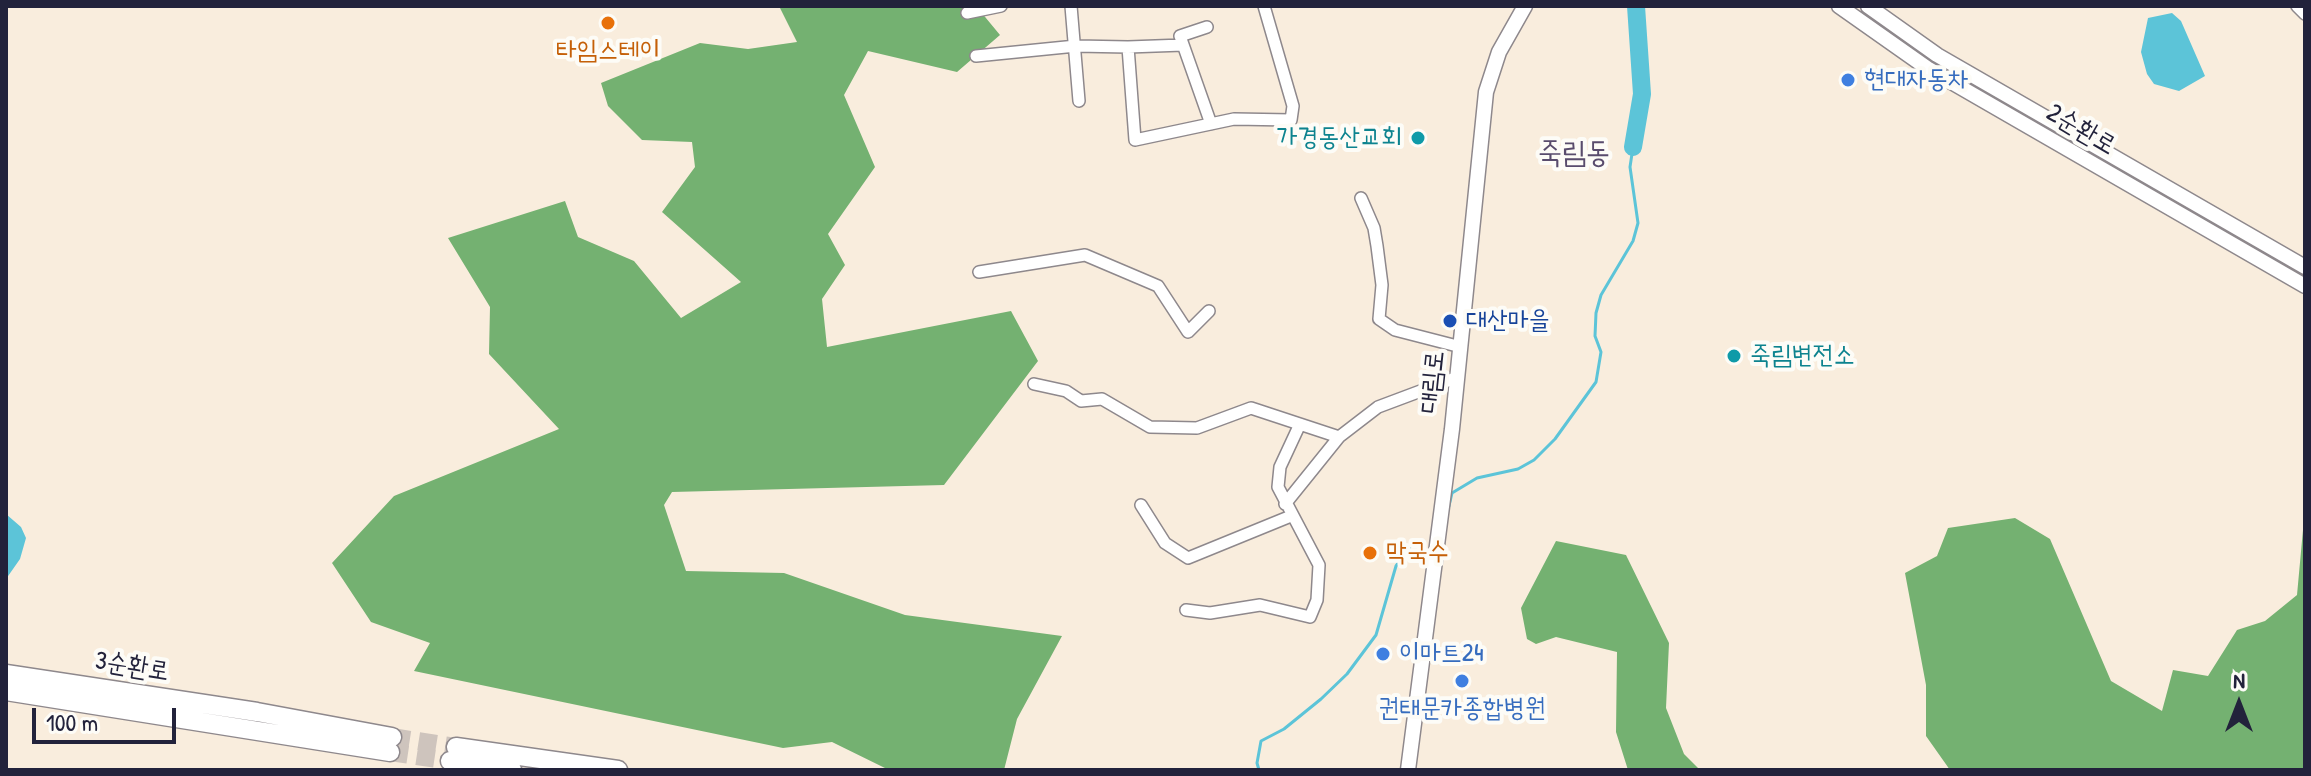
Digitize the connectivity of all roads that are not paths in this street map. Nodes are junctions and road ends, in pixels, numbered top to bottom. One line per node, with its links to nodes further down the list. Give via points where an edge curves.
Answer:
1 (1001, 6): 8 (street)
2 (1071, 6): 12 (street)
3 (1264, 6): 16 (street, via 1293,106 1291,120)
4 (1525, 6): 22 (street, 대림로, via 1499,52 1486,92)
5 (1839, 6): 20 (street, 2순환로, via 1927,68)
6 (1868, 6): 18 (street, 2순환로, via 1937,55)
7 (2297, 6): 9 (street)
8 (967, 13)
9 (2305, 14)
10 (1207, 27): 11 (street, via 1180,36)
11 (1183, 45): 13 (street); 16 (street)
12 (1076, 46): 13 (street); 14 (street); 15 (street)
13 (1128, 47): 16 (street, via 1135,140)
14 (976, 56)
15 (1079, 101)
16 (1211, 124)
17 (1361, 198): 22 (street, via 1377,246 1379,319 1395,330)
18 (2305, 267)
19 (979, 272): 21 (street, via 1085,255 1158,286 1188,332)
20 (2305, 286)
21 (1209, 311)
22 (1461, 347): 23 (street, 대림로)
23 (1458, 377): 26 (street, via 1378,407); 35 (street, 대림로)
24 (1034, 384): 25 (street, via 1066,391 1081,401 1102,399 1150,427 1197,428 1251,408)
25 (1300, 424): 26 (street); 27 (street, via 1280,467 1278,487)
26 (1339, 437): 27 (street)
27 (1285, 504): 29 (street)
28 (1141, 505): 29 (street, via 1165,543 1188,558)
29 (1291, 516): 30 (street, via 1319,565 1310,617 1260,605 1210,613)
30 (1186, 610)
31 (6, 674): 32 (highway, 3순환로, via 257,712 391,744)
32 (6, 691)
33 (512, 770): 34 (highway, via 453,754)
34 (618, 770)
35 (1408, 770)

